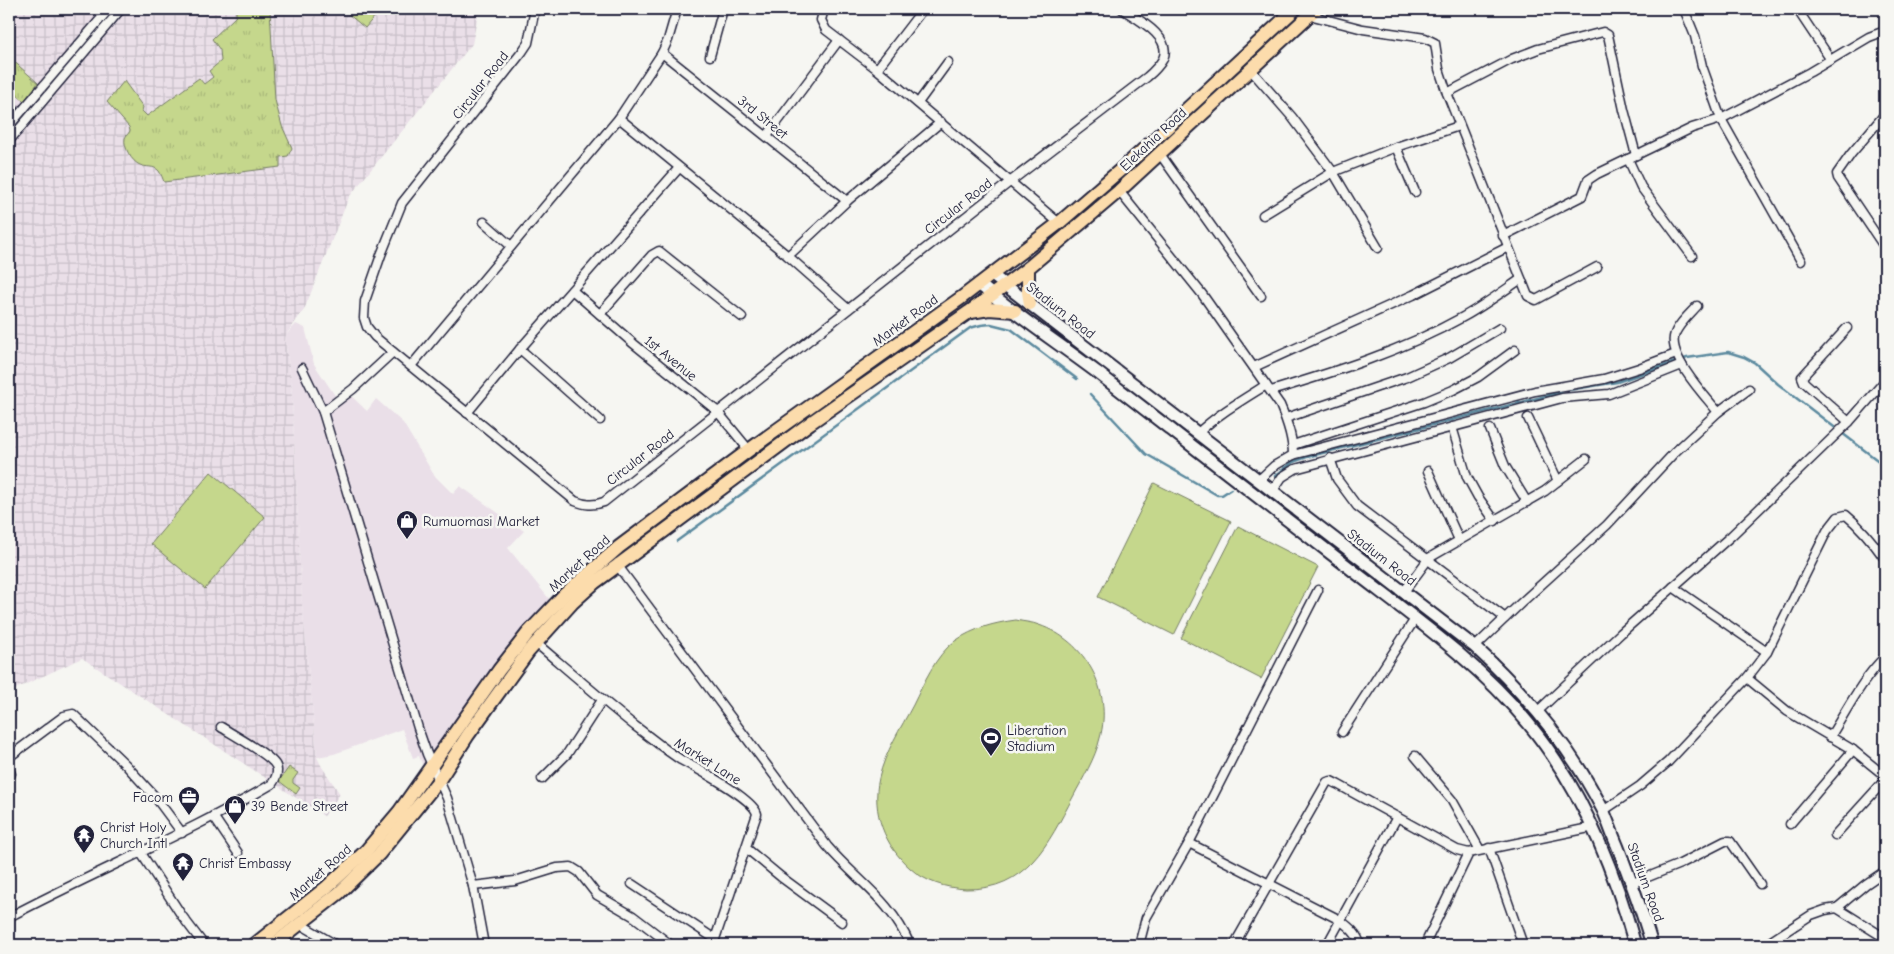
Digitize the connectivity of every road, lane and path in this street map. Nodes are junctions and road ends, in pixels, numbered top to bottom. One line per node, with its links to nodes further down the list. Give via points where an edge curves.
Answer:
1 (109, 9): 27 (street)
2 (121, 9): 30 (street)
3 (535, 9): 72 (street, Circular Road, via 528,44 414,186 395,218 363,310 367,327)
4 (677, 9): 15 (street)
5 (723, 9): 16 (street)
6 (824, 9): 14 (street, via 822,26)
7 (923, 9): 19 (street)
8 (1122, 9): 37 (street, Circular Road, via 1160,38 1165,53 1158,66)
9 (1295, 9): 43 (main road, Elekahia Road)
10 (1684, 9): 25 (street)
11 (1796, 9): 17 (street)
12 (1312, 12): 20 (main road, Elekahia Road); 21 (street, via 1363,29 1433,41)
13 (1885, 31): 17 (street)
14 (839, 40): 19 (street); 29 (street)
15 (662, 53): 24 (street); 29 (street, 3rd Street)
16 (710, 56)
17 (1830, 60): 25 (street)
18 (948, 62): 22 (street)
19 (877, 69): 22 (street)
20 (1250, 70): 32 (main road, Elekahia Road); 36 (street, via 1292,117)
21 (1447, 93): 28 (street); 33 (street, via 1520,55 1603,32 1608,35 1611,46)
22 (918, 103): 26 (street)
23 (1885, 114): 48 (street, via 1837,174)
24 (619, 118): 35 (street); 45 (street)
25 (1722, 119): 33 (street, via 1692,128); 51 (street)
26 (941, 122): 37 (street); 40 (street)
27 (9, 126)
28 (1459, 126): 31 (street); 44 (street)
29 (767, 136): 40 (street, 3rd Street)
30 (9, 141)
31 (1396, 147): 36 (street); 39 (street)
32 (1160, 154): 38 (main road, Elekahia Road); 60 (street)
33 (1636, 155): 34 (street)
34 (1628, 159): 44 (street, via 1588,180 1582,196); 50 (street, via 1641,187)
35 (679, 168): 49 (street); 58 (street)
36 (1333, 172): 41 (street); 47 (street)
37 (1011, 181): 43 (street); 63 (street, Circular Road)
38 (1118, 191): 53 (main road, Elekahia Road); 76 (street, via 1202,294)
39 (1415, 192)
40 (847, 201): 49 (street)
41 (1263, 215)
42 (484, 222): 45 (street)
43 (1060, 223): 54 (main road, Elekahia Road)
44 (1503, 236): 46 (street)
45 (511, 246): 75 (street)
46 (1508, 246): 55 (street); 76 (street, via 1413,295)
47 (1378, 248)
48 (1885, 248)
49 (788, 256): 63 (street)
50 (1692, 256)
51 (1801, 260)
52 (1597, 267): 55 (street, via 1536,300 1528,296)
53 (1028, 268): 57 (main road, Elekahia Road); 61 (main road)
54 (992, 275): 56 (main road, Market Road); 57 (main road, Stadium Road)
55 (1521, 280): 79 (street, via 1464,317 1366,362)
56 (979, 284): 59 (main road, Stadium Road); 93 (main road, Market Road)
57 (1006, 285): 59 (main road, Market Road); 61 (main road, Stadium Road)
58 (572, 290): 66 (street, 1st Avenue); 70 (street)
59 (992, 295): 64 (main road, Stadium Road); 65 (main road, Market Road)
60 (1261, 296)
61 (1030, 304): 91 (main road, Stadium Road)
62 (1697, 306): 73 (street, via 1674,337)
63 (848, 309): 82 (street, Circular Road)
64 (1015, 311): 65 (main road, via 989,309); 112 (main road, Stadium Road)
65 (969, 312): 107 (main road, Market Road, via 810,423)
66 (600, 314): 67 (street, via 659,251); 82 (street, 1st Avenue)
67 (742, 317)
68 (1500, 328): 85 (street, via 1449,358 1407,377)
69 (1847, 328): 88 (street, via 1802,377)
70 (520, 349): 84 (street); 87 (street)
71 (1515, 350): 92 (street, via 1478,377 1431,399)
72 (393, 352): 75 (street, Circular Road); 81 (street)
73 (1676, 354): 74 (street); 94 (street, via 1604,379 1535,391)
74 (1682, 365): 83 (street); 89 (street, via 1609,394 1562,398)
75 (410, 366): 84 (street, Circular Road)
76 (1254, 367): 79 (street)
77 (302, 368): 81 (street)
78 (1885, 381): 88 (street)
79 (1269, 388): 85 (street); 91 (street, via 1227,409)
80 (1748, 389): 83 (street)
81 (323, 412): 126 (street)
82 (717, 412): 84 (street, Circular Road, via 604,502 593,505 575,501); 93 (street, 1st Avenue)
83 (1718, 412): 111 (street, via 1675,452 1607,525)
84 (467, 413)
85 (1286, 418): 92 (street)
86 (1528, 418): 98 (street)
87 (600, 420)
88 (1847, 425): 108 (street)
89 (1452, 427): 95 (street); 102 (street, via 1467,477)
90 (1490, 429): 101 (street, via 1505,466)
91 (1197, 434): 99 (main road, Stadium Road)
92 (1293, 444): 94 (street)
93 (749, 450): 104 (main road, Market Road)
94 (1293, 455): 99 (street)
95 (1330, 458): 100 (street, via 1289,471); 105 (street, via 1337,479 1358,506)
96 (1586, 460): 98 (street)
97 (1428, 471): 103 (street)
98 (1558, 480): 101 (street)
99 (1258, 481): 100 (main road, Stadium Road)
100 (1272, 492): 110 (main road, Stadium Road)
101 (1527, 502): 102 (street)
102 (1495, 521): 103 (street)
103 (1459, 540): 105 (street)
104 (619, 547): 107 (street); 126 (main road, Market Road, via 565,594 528,633)
105 (1429, 558): 110 (street); 111 (street)
106 (1885, 559): 115 (street, via 1858,526 1846,516 1838,518 1827,531)
107 (618, 566): 113 (main road, Market Road, via 573,602); 168 (street, via 827,846 887,906)
108 (1673, 587): 115 (street); 119 (street)
109 (1318, 590): 141 (street)
110 (1403, 593): 114 (main road, Stadium Road)
111 (1505, 618): 114 (street)
112 (1416, 619): 121 (street); 129 (main road, Stadium Road, via 1501,692 1528,723)
113 (536, 643): 118 (street, Market Lane); 133 (main road, Market Road)
114 (1475, 647): 119 (main road, Stadium Road)
115 (1767, 652): 117 (street)
116 (1885, 657): 122 (street, via 1862,684)
117 (1747, 678): 122 (street, via 1787,711); 134 (street, via 1668,762 1640,786)
118 (602, 700): 132 (street, via 566,754); 142 (street, Market Lane, via 672,754 755,808 757,814)
119 (1538, 711): 127 (main road, Stadium Road)
120 (221, 727): 135 (street, via 272,760 277,770 272,784)
121 (1342, 732)
122 (1830, 737): 123 (street)
123 (1854, 750): 131 (street); 137 (street)
124 (1415, 756): 144 (street, via 1452,800)
125 (9, 757): 139 (street, via 64,716 73,714 126,765)
126 (432, 766): 133 (street); 163 (main road, Market Road, via 366,851 327,887)
127 (1579, 768): 129 (main road); 134 (main road, Stadium Road)
128 (9, 770): 130 (street)
129 (1565, 776): 138 (main road, Stadium Road)
130 (9, 777)
131 (1885, 778): 140 (street)
132 (542, 779)
133 (439, 780): 153 (street); 158 (main road, Market Road, via 379,854)
134 (1603, 810): 149 (main road, Stadium Road)
135 (214, 816): 139 (street); 146 (street)
136 (1396, 817): 147 (street, via 1457,850); 151 (street, via 1337,784 1327,782); 156 (street)
137 (1790, 824)
138 (1594, 827): 143 (street); 174 (main road, Stadium Road, via 1615,882)
139 (182, 833): 145 (street)
140 (1835, 835)
141 (1189, 843): 151 (street); 169 (street, via 1146,918)
142 (746, 848): 157 (street); 160 (street, Market Lane)
143 (1489, 848): 144 (street); 173 (street)
144 (1480, 850): 147 (street)
145 (141, 853): 155 (street); 162 (street)
146 (238, 853)
147 (1469, 853): 161 (street)
148 (1885, 871): 154 (street)
149 (1632, 883): 152 (street, via 1730,841); 175 (main road, Stadium Road)
150 (632, 884): 160 (street)
151 (1268, 884): 156 (street); 170 (street)
152 (1760, 884)
153 (473, 886): 166 (street); 167 (street, via 515,881 557,868 571,868 579,872 597,894)
154 (1837, 908): 159 (street); 176 (street, via 1811,915)
155 (9, 917)
156 (1340, 920): 171 (street); 172 (street, via 1355,934)
157 (842, 922)
158 (300, 924): 164 (main road, Market Road); 165 (street)
159 (1885, 938)
160 (714, 942)
161 (1426, 942)
162 (204, 945)
163 (254, 945)
164 (274, 945)
165 (336, 945)
166 (484, 945)
167 (671, 945)
168 (910, 945)
169 (1139, 945)
170 (1234, 945)
171 (1327, 945)
172 (1360, 945)
173 (1523, 945)
174 (1632, 945)
175 (1652, 945)
176 (1765, 945)

